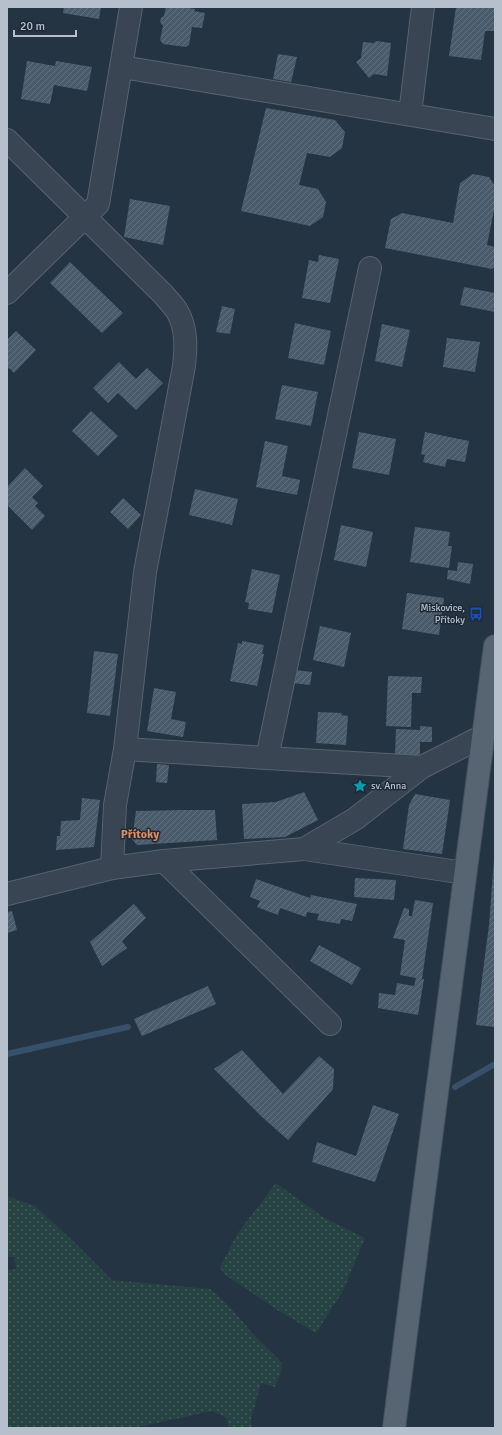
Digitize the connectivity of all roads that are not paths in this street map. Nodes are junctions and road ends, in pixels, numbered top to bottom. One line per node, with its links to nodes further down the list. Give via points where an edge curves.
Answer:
1 (131, 7): 3 (street)
2 (423, 7): 4 (street)
3 (122, 67): 4 (street); 7 (street, via 98,204)
4 (410, 114): 5 (street)
5 (495, 128)
6 (7, 140): 7 (street)
7 (85, 217): 9 (street); 12 (street, via 177,310 184,325 186,345 145,572)
8 (370, 268): 13 (street)
9 (7, 294)
10 (495, 646): 11 (main road)
11 (489, 736): 14 (street); 18 (main road)
12 (125, 748): 13 (street); 17 (street, via 115,805)
13 (267, 758): 14 (street)
14 (422, 767): 15 (street, via 355,819)
15 (304, 849): 16 (street); 18 (street)
16 (164, 862): 17 (street); 20 (street)
17 (112, 868): 19 (street)
18 (465, 873): 21 (main road)
19 (7, 894)
20 (330, 1024)
21 (394, 1428)

